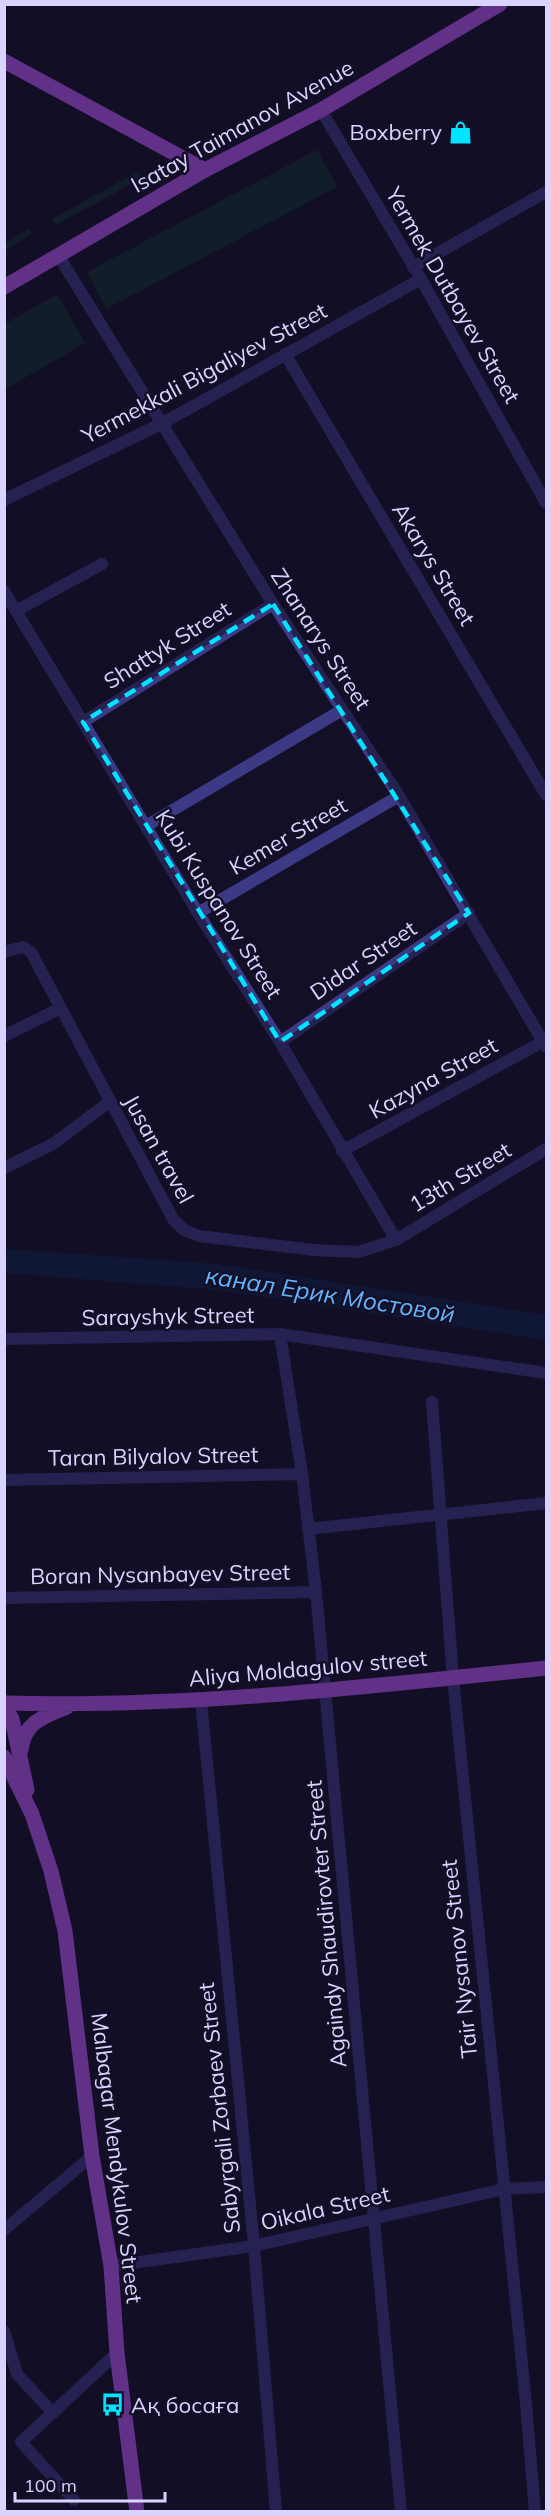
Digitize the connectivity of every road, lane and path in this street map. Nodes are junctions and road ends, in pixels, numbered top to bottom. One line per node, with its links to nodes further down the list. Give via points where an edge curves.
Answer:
1 (500, 4): 3 (main road, Isatay Taimanov Avenue)
2 (4, 60): 4 (main road)
3 (321, 110): 4 (main road, Isatay Taimanov Avenue); 7 (street, Yermek Dutbayev Street)
4 (205, 170): 6 (main road, Isatay Taimanov Avenue)
5 (546, 192): 7 (street)
6 (57, 255): 9 (main road, Isatay Taimanov Avenue); 11 (street, Zhanarys Street)
7 (413, 267): 8 (street, Yermek Dutbayev Street)
8 (421, 279): 10 (street, Yermekkali Bigaliyev Street); 13 (street, Yermek Dutbayev Street)
9 (4, 287)
10 (285, 354): 11 (street, Yermekkali Bigaliyev Street); 20 (street, Akarys Street)
11 (164, 423): 12 (street, Yermekkali Bigaliyev Street); 16 (street, Zhanarys Street)
12 (4, 500)
13 (546, 503)
14 (102, 564): 17 (street)
15 (4, 591): 17 (street, Kubi Kuspanov Street)
16 (273, 604): 18 (street, Zhanarys Street); 19 (street, Shattyk Street)
17 (16, 610): 19 (street, Kubi Kuspanov Street)
18 (342, 710): 21 (street, Zhanarys Street); 22 (street)
19 (83, 722): 22 (street, Kubi Kuspanov Street)
20 (546, 795)
21 (399, 796): 23 (street, Kemer Street); 24 (street, Zhanarys Street)
22 (146, 826): 23 (street, Kubi Kuspanov Street)
23 (198, 913): 28 (street, Kubi Kuspanov Street)
24 (470, 913): 28 (street, Didar Street); 29 (street, Zhanarys Street)
25 (4, 952): 26 (street, Jusan travel, via 23,947 31,952)
26 (59, 1009): 27 (street); 30 (street, Jusan travel)
27 (4, 1036)
28 (280, 1042): 32 (street, Kubi Kuspanov Street)
29 (545, 1044): 32 (street, Kazyna Street)
30 (109, 1102): 33 (street, via 53,1144); 34 (street, Jusan travel, via 173,1220 184,1230 210,1237 357,1252)
31 (546, 1149): 34 (street, 13th Street)
32 (342, 1151): 34 (street, Kubi Kuspanov Street)
33 (4, 1168)
34 (396, 1240)
35 (280, 1334): 36 (street, Sarayshyk Street); 37 (street, Sarayshyk Street); 39 (street, Againdy Shaudirovter Street)
36 (4, 1339)
37 (546, 1373)
38 (432, 1402): 42 (street, Tair Nysanov Street)
39 (302, 1474): 40 (street, Taran Bilyalov Street); 43 (street, Againdy Shaudirovter Street)
40 (4, 1480)
41 (546, 1503): 42 (street)
42 (441, 1517): 43 (street); 47 (street, Tair Nysanov Street)
43 (308, 1529): 44 (street, Againdy Shaudirovter Street)
44 (316, 1592): 45 (street, Boran Nysanbayev Street); 48 (street, Againdy Shaudirovter Street)
45 (4, 1599)
46 (546, 1668): 47 (main road, Aliya Moldagulov street)
47 (453, 1678): 48 (main road, Aliya Moldagulov street); 55 (street, Tair Nysanov Street)
48 (325, 1690): 49 (main road, Aliya Moldagulov street); 56 (street, Againdy Shaudirovter Street)
49 (201, 1700): 50 (main road, Aliya Moldagulov street); 58 (street, Sabyrgali Zorbaev Street)
50 (73, 1705): 51 (main road, Aliya Moldagulov street); 52 (main road, via 38,1719 27,1728)
51 (6, 1712): 52 (main road, Malbagar Mendykulov Street)
52 (9, 1758): 53 (main road, Malbagar Mendykulov Street, via 51,1871 65,1931)
53 (92, 2156): 57 (street); 59 (main road, Malbagar Mendykulov Street)
54 (546, 2187): 55 (street, Oikala Street)
55 (504, 2189): 56 (street, Oikala Street); 67 (street, Tair Nysanov Street)
56 (375, 2218): 58 (street, Oikala Street); 66 (street, Againdy Shaudirovter Street)
57 (4, 2230)
58 (254, 2246): 59 (street, Oikala Street); 65 (street, Sabyrgali Zorbaev Street)
59 (111, 2266): 61 (main road, Malbagar Mendykulov Street)
60 (4, 2331): 62 (street, via 17,2374)
61 (117, 2353): 62 (street); 64 (main road, Malbagar Mendykulov Street)
62 (53, 2413): 63 (street, via 21,2442)
63 (74, 2500)
64 (138, 2511)
65 (276, 2511)
66 (402, 2511)
67 (535, 2511)

